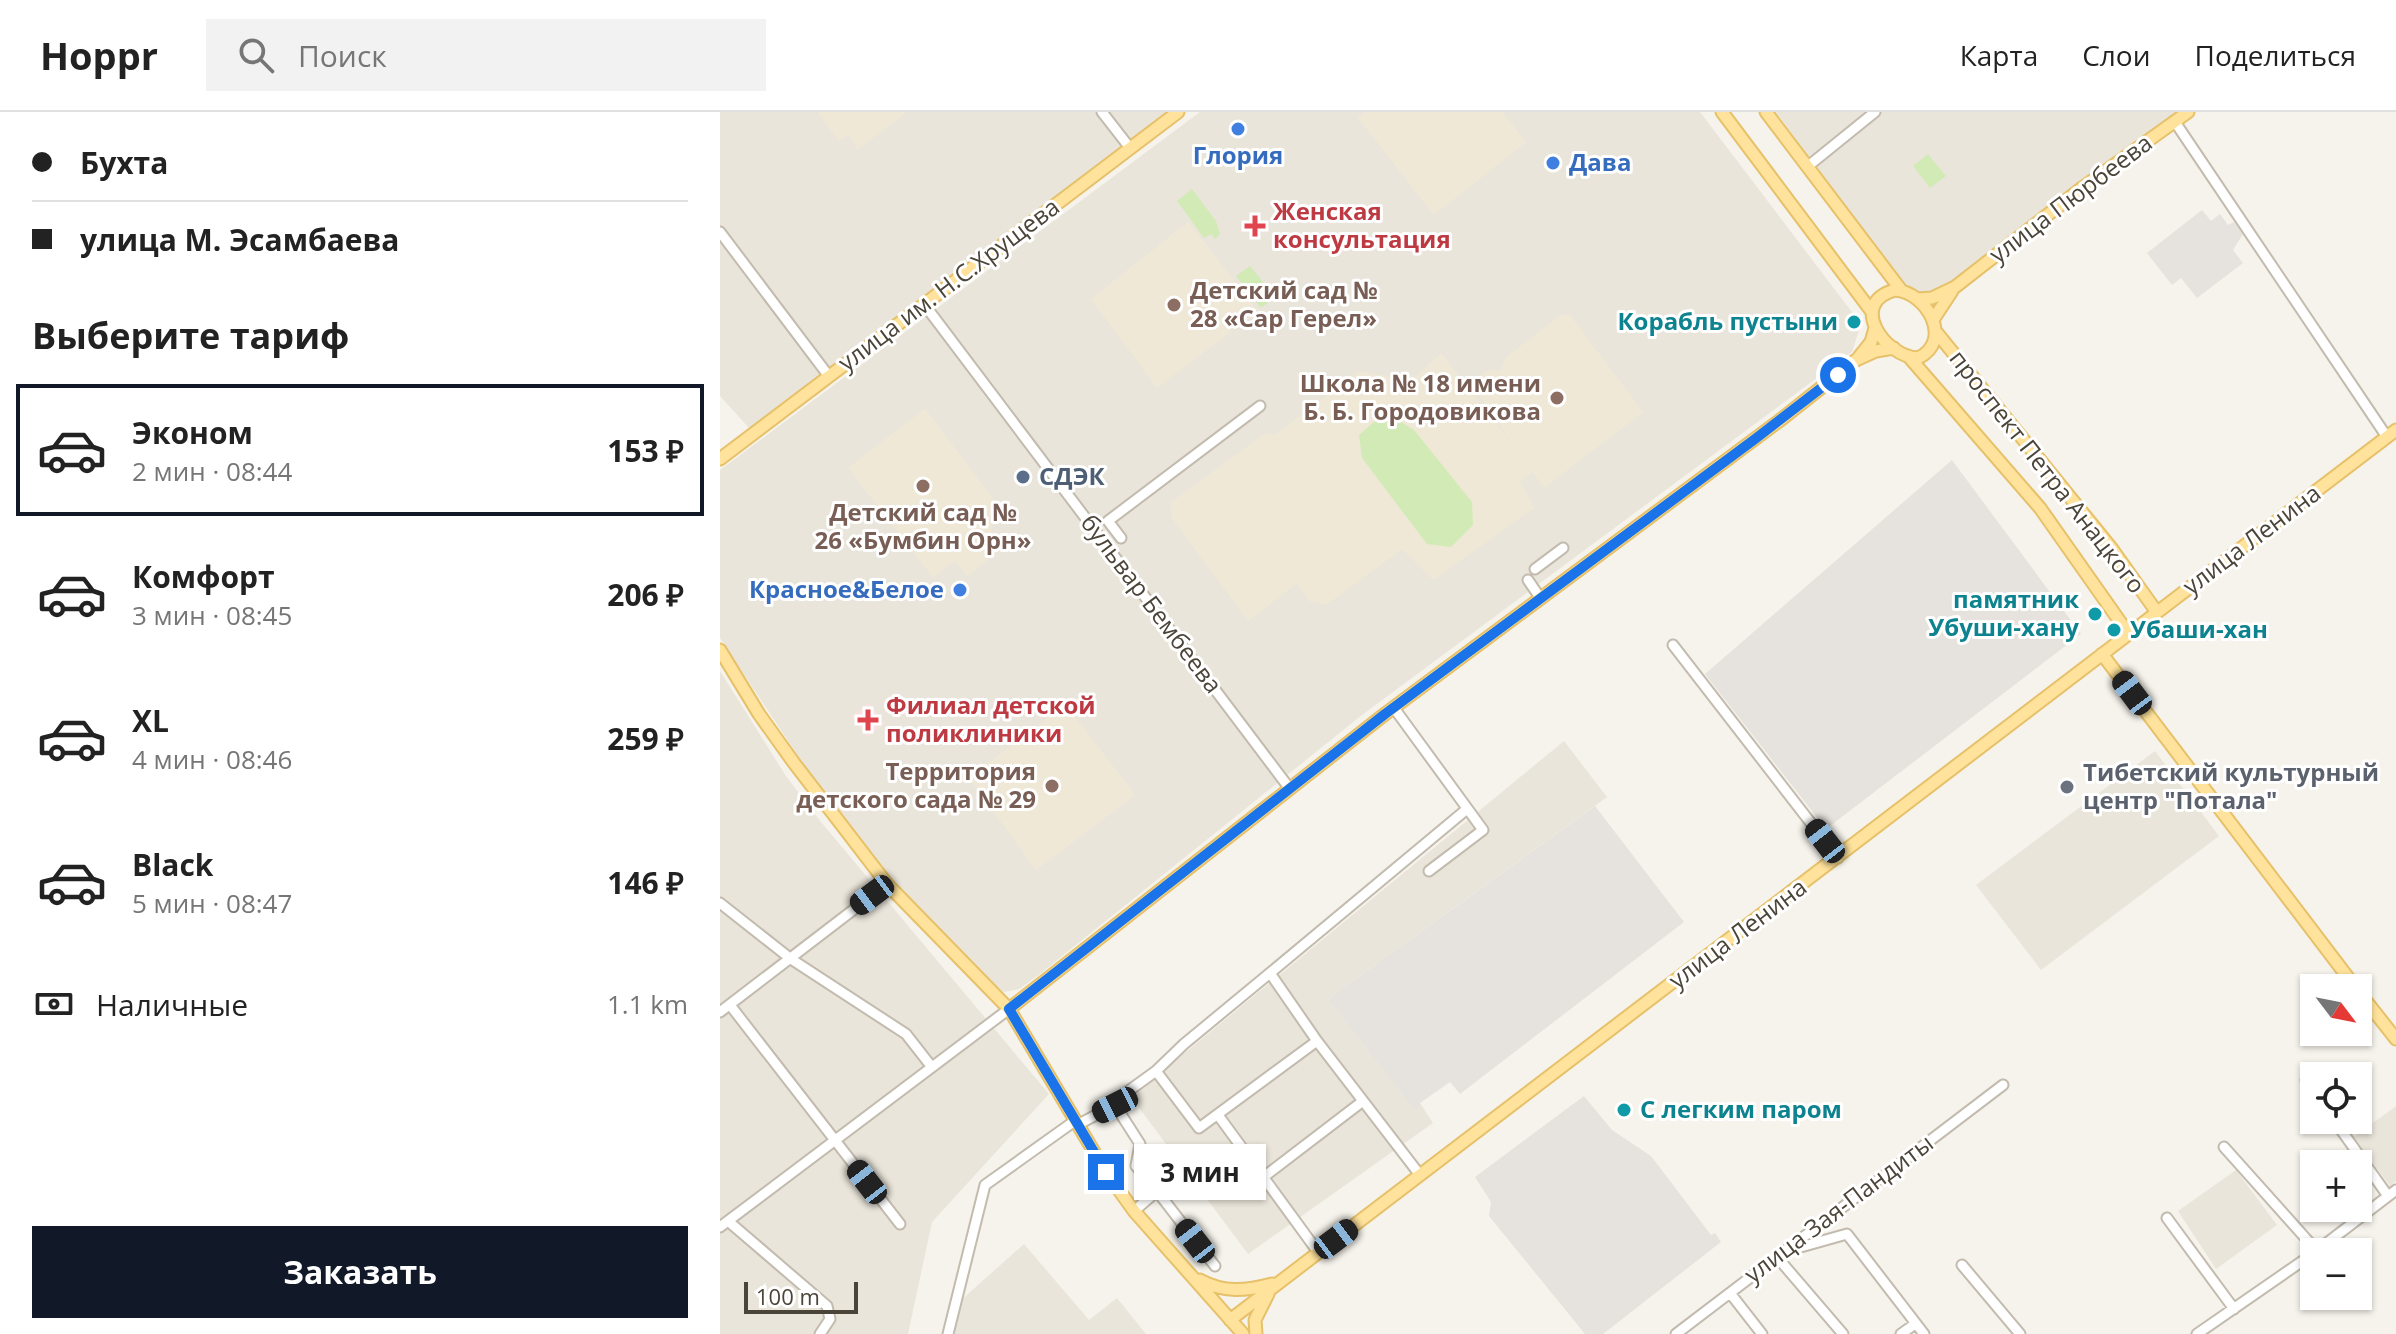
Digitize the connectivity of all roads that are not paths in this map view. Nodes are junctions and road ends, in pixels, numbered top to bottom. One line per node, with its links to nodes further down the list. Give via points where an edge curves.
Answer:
1 (1102, 112): 8 (street)
2 (1178, 112): 8 (main road, улица им. Н.С.Хрущева)
3 (1722, 112): 15 (main road)
4 (1766, 112): 9 (main road)
5 (1875, 112): 9 (street)
6 (2188, 112): 7 (main road, улица Пюрбеева)
7 (2175, 122): 11 (main road, улица Пюрбеева); 24 (street)
8 (1130, 148): 14 (main road, улица им. Н.С.Хрущева)
9 (1807, 167): 12 (main road)
10 (720, 232): 22 (street)
11 (1955, 287): 13 (main road); 16 (main road)
12 (1901, 290): 13 (main road); 15 (main road, via 1880,297)
13 (1917, 299): 16 (main road)
14 (924, 304): 22 (main road, улица им. Н.С.Хрущева); 37 (street, бульвар Бембеева)
15 (1872, 312): 17 (main road)
16 (1933, 320): 18 (main road)
17 (1875, 328): 19 (main road); 21 (main road)
18 (1937, 333): 20 (main road, via 1926,354); 31 (main road, проспект Петра Анацкого)
19 (1894, 348): 20 (main road); 21 (main road)
20 (1909, 357): 32 (main road, проспект Петра Анацкого, via 2040,508)
21 (1856, 360): 30 (main road)
22 (828, 375): 25 (main road, улица им. Н.С.Хрущева)
23 (1260, 406): 26 (street, бульвар Бембеева, via 1108,521)
24 (2392, 433): 31 (main road, улица Ленина)
25 (720, 459)
26 (1121, 538)
27 (1563, 548): 28 (street)
28 (1535, 569)
29 (1528, 580): 30 (street)
30 (1541, 599): 36 (main road)
31 (2156, 611): 32 (main road, улица Ленина)
32 (2128, 633): 35 (main road, улица Ленина)
33 (1673, 645): 39 (street)
34 (720, 650): 41 (main road, via 759,714)
35 (2102, 654): 39 (main road, улица Ленина); 45 (main road)
36 (1394, 708): 37 (main road); 38 (street)
37 (1290, 789): 47 (main road)
38 (1467, 809): 40 (street, via 1483,830); 44 (street)
39 (1838, 858): 62 (main road, улица Ленина)
40 (1429, 871)
41 (887, 884): 43 (street); 47 (main road)
42 (720, 903): 43 (street)
43 (791, 959): 46 (street); 52 (street, via 906,1034)
44 (1270, 973): 51 (street); 53 (street)
45 (2345, 974)
46 (730, 1005): 49 (street); 60 (street)
47 (1009, 1009): 52 (street); 58 (main road)
48 (2372, 1009): 50 (main road)
49 (720, 1012)
50 (2396, 1039)
51 (1317, 1041): 55 (street); 57 (street)
52 (931, 1066): 60 (street)
53 (1156, 1071): 56 (street); 57 (street, via 1199,1128)
54 (2003, 1085): 73 (street, улица Зая-Пандиты)
55 (1363, 1101): 62 (street); 63 (street)
56 (1115, 1105): 58 (street); 64 (street, via 1140,1144 1136,1166)
57 (1218, 1115): 63 (street)
58 (1078, 1122): 66 (main road); 84 (street, via 985,1185)
59 (2345, 1134): 65 (street)
60 (834, 1140): 68 (street); 69 (street)
61 (2224, 1147): 70 (street)
62 (1420, 1175): 72 (main road, улица Ленина)
63 (1265, 1176): 72 (street)
64 (1157, 1191): 66 (street); 76 (street)
65 (2392, 1193): 71 (street)
66 (1134, 1211): 77 (main road)
67 (2167, 1218): 80 (street)
68 (724, 1224): 83 (street, via 827,1306 830,1319)
69 (900, 1224)
70 (2303, 1238)
71 (2333, 1238)
72 (1318, 1252): 78 (main road, улица Ленина)
73 (1780, 1254): 79 (street, улица Зая-Пандиты); 82 (street, via 1847,1234); 89 (street)
74 (2300, 1263): 80 (street)
75 (1962, 1265): 92 (street)
76 (1215, 1266)
77 (1191, 1276): 78 (main road, via 1230,1290); 81 (main road)
78 (1276, 1283): 81 (main road, улица Ленина); 86 (main road, via 1259,1309)
79 (1730, 1293): 87 (street, улица Зая-Пандиты); 88 (street)
80 (2234, 1309): 93 (street)
81 (1230, 1320): 85 (main road)
82 (1915, 1324): 90 (street); 91 (street)
83 (820, 1334)
84 (948, 1334)
85 (1243, 1334)
86 (1256, 1334)
87 (1676, 1334)
88 (1762, 1334)
89 (1843, 1334)
90 (1901, 1334)
91 (1924, 1334)
92 (2020, 1334)
93 (2197, 1334)

